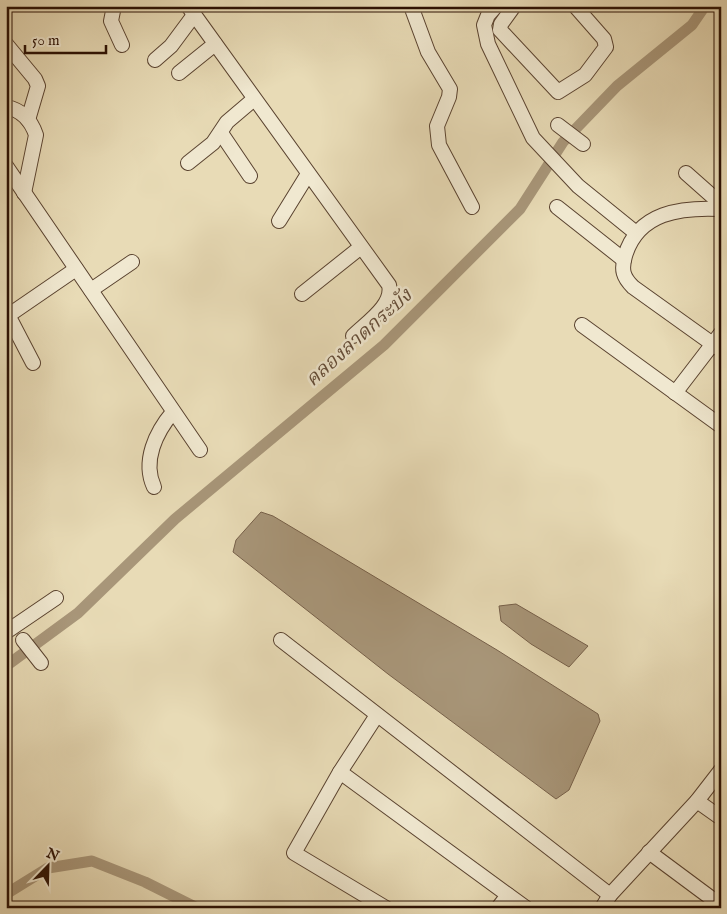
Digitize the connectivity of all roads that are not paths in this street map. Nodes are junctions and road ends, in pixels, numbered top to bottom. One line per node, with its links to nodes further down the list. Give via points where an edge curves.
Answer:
1 (114, 6): 9 (street, via 111,21)
2 (411, 6): 25 (street, via 428,52 450,89 437,126 439,145)
3 (496, 6): 29 (street, via 484,25 488,44 533,138 578,186)
4 (514, 6): 5 (street, via 500,24 500,30 558,92 585,75 606,47 604,39)
5 (575, 6)
6 (191, 11): 8 (street); 10 (street, via 171,46)
7 (6, 44): 14 (street, via 38,86)
8 (215, 44): 11 (street); 12 (street)
9 (122, 46)
10 (154, 60)
11 (179, 73)
12 (254, 99): 16 (street); 20 (street)
13 (6, 107): 14 (street, via 22,112)
14 (28, 120): 23 (street, via 34,128 36,141)
15 (559, 126): 17 (street)
16 (220, 133): 18 (street, via 213,143); 22 (street)
17 (582, 143)
18 (188, 163)
19 (6, 166): 23 (street)
20 (308, 174): 28 (street); 30 (street)
21 (686, 174): 24 (street)
22 (250, 176)
23 (24, 193): 33 (street)
24 (721, 204)
25 (472, 207)
26 (557, 207): 31 (street)
27 (721, 209): 29 (street, via 665,213)
28 (279, 221)
29 (636, 233): 31 (street)
30 (361, 247): 35 (street); 38 (street, via 389,285 390,292 387,302)
31 (624, 260): 39 (street, via 623,274 633,287)
32 (132, 262): 34 (street)
33 (76, 269): 34 (street); 36 (street)
34 (91, 290): 42 (street)
35 (302, 294)
36 (7, 316): 40 (street)
37 (582, 325): 41 (street)
38 (353, 336)
39 (718, 342): 41 (street)
40 (34, 363)
41 (675, 393): 43 (street)
42 (173, 412): 44 (street); 45 (street, via 157,434 150,458)
43 (721, 426)
44 (200, 450)
45 (154, 487)
46 (56, 598): 47 (street)
47 (6, 632)
48 (24, 640): 50 (street)
49 (281, 640): 51 (street)
50 (41, 663)
51 (377, 715): 53 (street); 58 (street)
52 (721, 770): 54 (street)
53 (340, 772): 57 (street); 60 (street, via 294,853)
54 (697, 801): 55 (street); 56 (street)
55 (721, 818)
56 (649, 852): 58 (street); 59 (street)
57 (508, 895): 61 (street); 62 (street)
58 (605, 904)
59 (720, 904)
60 (386, 908)
61 (498, 908)
62 (526, 908)

